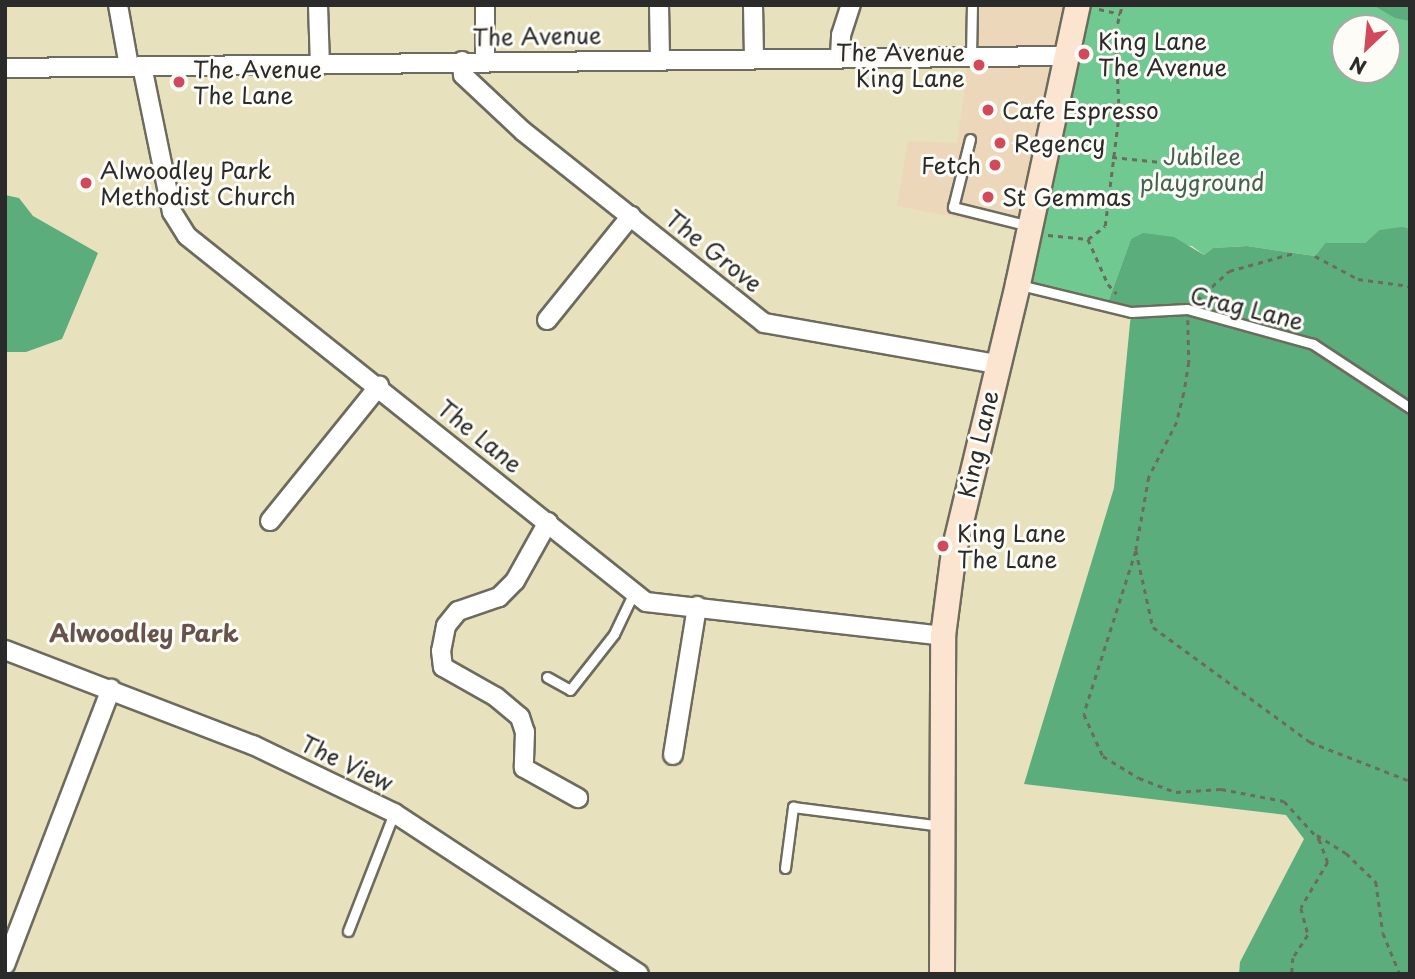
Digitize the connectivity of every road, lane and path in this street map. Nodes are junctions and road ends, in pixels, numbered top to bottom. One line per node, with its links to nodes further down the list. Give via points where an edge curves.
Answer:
1 (118, 5): 19 (street, The Lane)
2 (318, 5): 18 (street)
3 (485, 5): 17 (street)
4 (659, 5): 15 (street)
5 (752, 5): 14 (street)
6 (851, 5): 11 (street)
7 (972, 5): 12 (lane)
8 (1122, 5): 10 (path)
9 (1087, 7): 10 (path); 13 (street, King Lane)
10 (1120, 14): 22 (path, via 1115,61 1119,114)
11 (840, 56): 12 (street, The Avenue); 14 (street, The Avenue)
12 (971, 56): 13 (street, The Avenue)
13 (1069, 56): 25 (street, King Lane)
14 (754, 57): 15 (street, The Avenue)
15 (660, 59): 17 (street, The Avenue)
16 (462, 61): 17 (street, The Avenue); 18 (street, The Avenue); 24 (street, The Grove, via 463,75 524,132)
17 (485, 61)
18 (320, 65): 19 (street, The Avenue)
19 (135, 66): 20 (street, The Avenue); 36 (street, The Lane, via 178,225)
20 (5, 68)
21 (970, 139): 25 (lane, via 954,207)
22 (1112, 156): 23 (path); 26 (path, via 1105,226)
23 (1161, 162)
24 (631, 216): 34 (street); 35 (street, The Grove, via 764,323)
25 (1030, 232): 26 (path); 29 (street, King Lane)
26 (1088, 239): 32 (path, via 1108,284)
27 (1294, 253): 33 (path, via 1229,271)
28 (1315, 256): 30 (path, via 1358,279)
29 (1018, 284): 31 (lane, via 1045,291); 33 (lane, Crag Lane, via 1131,312); 35 (street, King Lane)
30 (1410, 286)
31 (1058, 287)
32 (1122, 300)
33 (1187, 309): 37 (lane, Crag Lane, via 1313,344); 40 (path, via 1189,362 1184,393 1177,422 1149,477)
34 (547, 320)
35 (996, 363): 43 (street, King Lane, via 954,551)
36 (379, 386): 38 (street); 39 (street, The Lane)
37 (1410, 408)
38 (270, 522)
39 (548, 522): 41 (street, The Lane); 49 (street, via 515,581 499,597 458,611 446,626 441,651 443,667 496,697 520,717 525,732 524,768)
40 (1136, 550): 48 (path, via 1153,628 1310,742); 52 (path, via 1084,714 1103,756 1139,778 1176,792 1221,789 1284,801)
41 (634, 592): 42 (street, The Lane, via 646,602); 45 (lane, via 614,634 570,690)
42 (697, 606): 43 (street, The Lane); 47 (street)
43 (943, 636): 51 (street, King Lane)
44 (5, 650): 46 (street, The View)
45 (547, 677)
46 (111, 689): 50 (street, The View, via 253,745); 55 (street)
47 (673, 755)
48 (1410, 781)
49 (578, 798)
50 (394, 813): 54 (lane); 56 (street, The View)
51 (944, 826): 53 (lane, via 793,807); 57 (street, King Lane)
52 (1313, 833): 58 (path, via 1328,862 1301,908 1308,934 1293,958); 59 (path, via 1346,853 1376,881 1383,933)
53 (785, 868)
54 (348, 931)
55 (5, 965)
56 (639, 974)
57 (942, 974)
58 (1292, 974)
59 (1400, 974)

